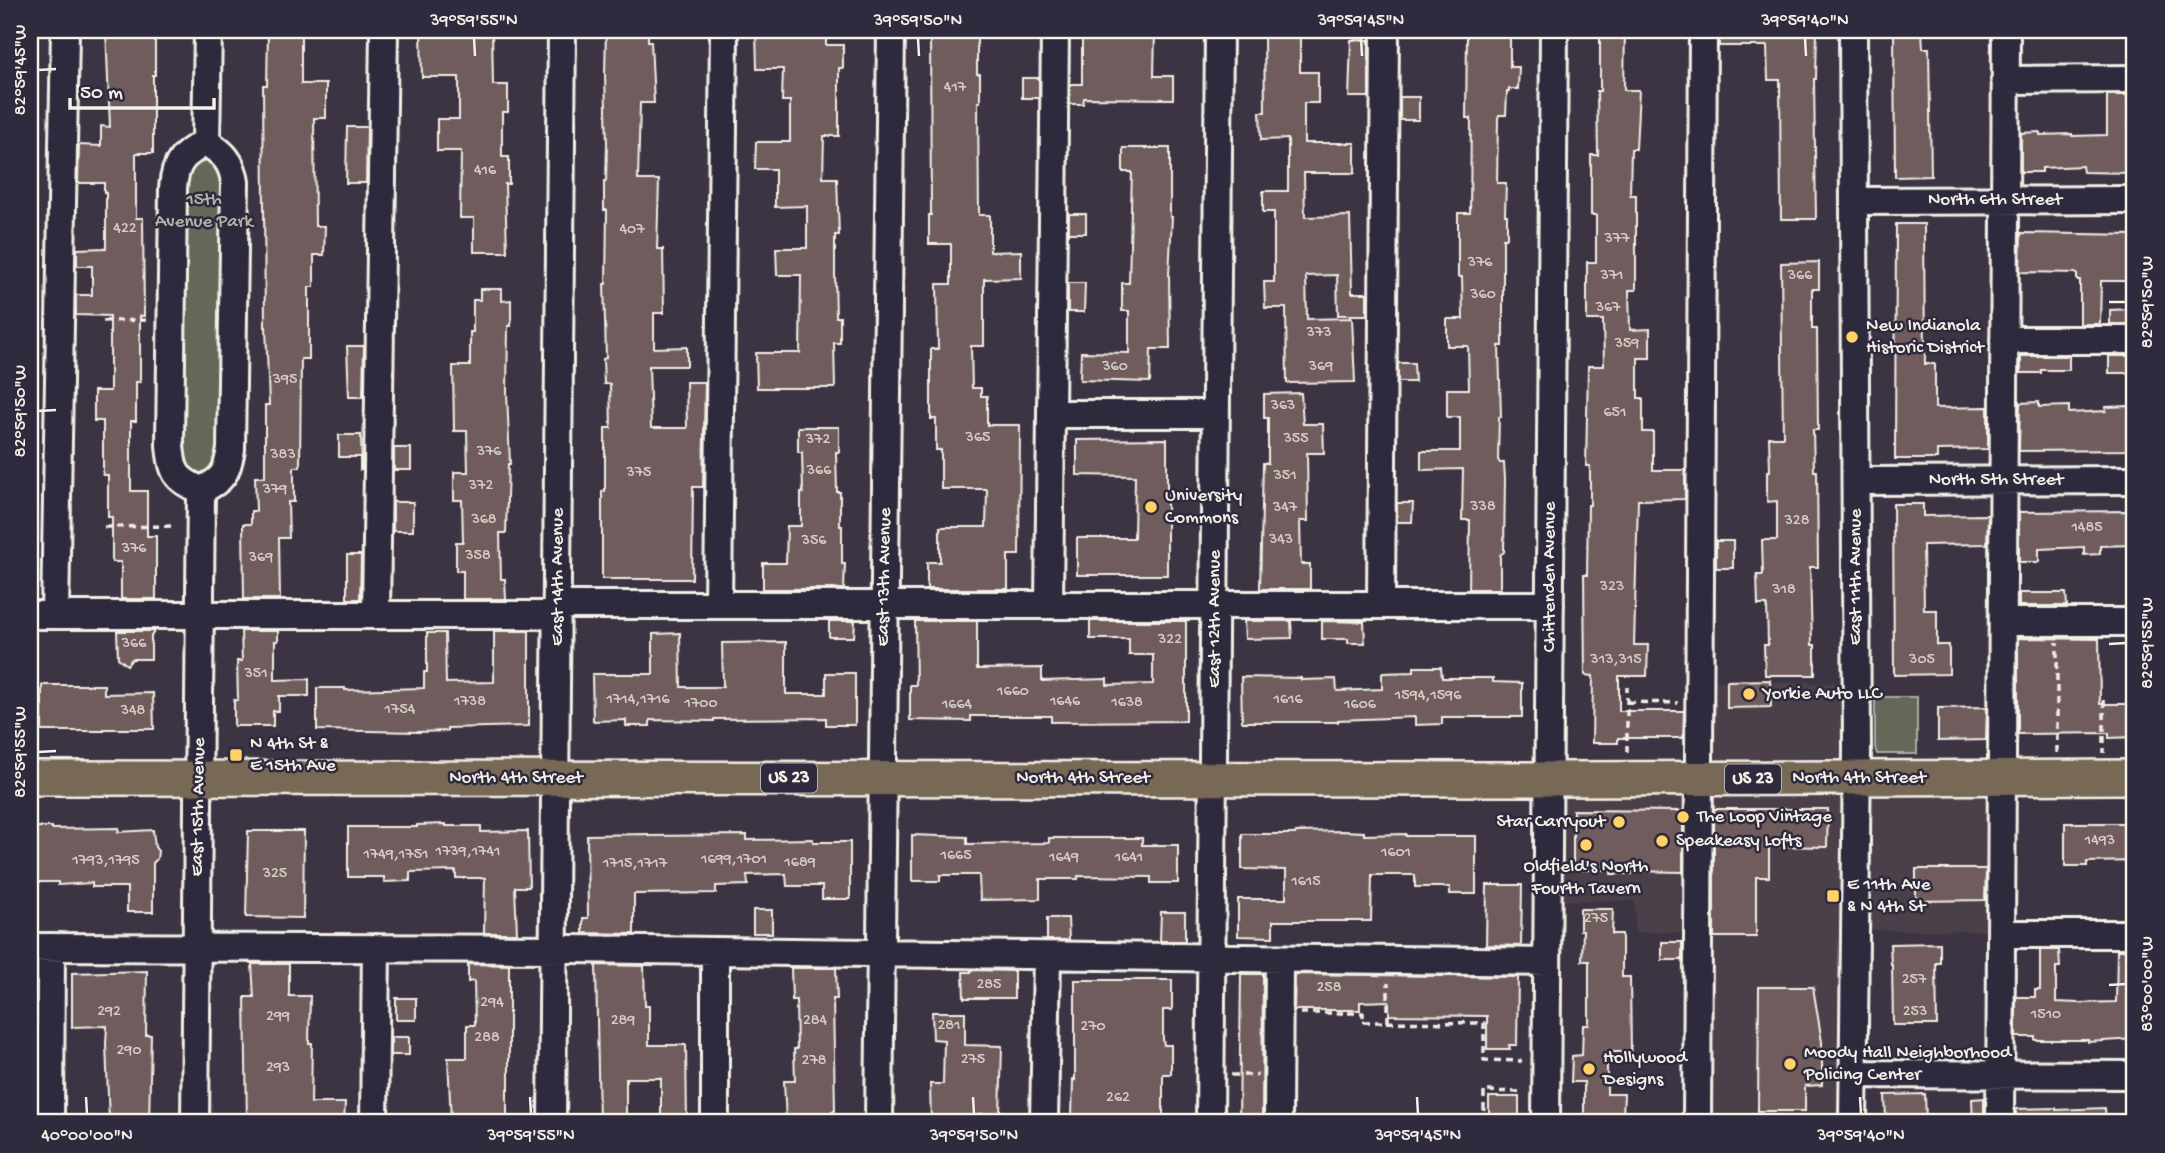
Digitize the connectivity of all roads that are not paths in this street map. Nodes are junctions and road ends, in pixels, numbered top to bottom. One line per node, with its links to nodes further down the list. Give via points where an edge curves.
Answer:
1 (65, 30): 35 (street)
2 (208, 30): 16 (street)
3 (384, 30): 37 (street)
4 (562, 30): 34 (street, East 14th Avenue)
5 (724, 30): 28 (street)
6 (891, 30): 29 (street, East 13th Avenue)
7 (1055, 30): 22 (street)
8 (1219, 30): 23 (street, East 12th Avenue)
9 (1385, 30): 32 (street)
10 (1554, 30): 33 (street, Chittenden Avenue)
11 (1703, 30): 49 (street)
12 (1853, 30): 19 (street, East 11th Avenue)
13 (2006, 30): 15 (street)
14 (2135, 79): 15 (street)
15 (2005, 80): 17 (street)
16 (206, 142): 27 (street, via 224,154 234,173 231,449 224,475); 27 (street, via 180,160 173,188 171,462 185,483)
17 (2005, 200): 18 (street, North 6th Street); 19 (street, North 6th Street); 20 (street)
18 (2135, 200)
19 (1854, 201): 26 (street, East 11th Avenue)
20 (2004, 340): 21 (street); 24 (street)
21 (2135, 340)
22 (1051, 414): 23 (street); 30 (street)
23 (1216, 414): 31 (street, East 12th Avenue)
24 (2004, 480): 25 (street, North 5th Street); 26 (street, North 5th Street); 38 (street)
25 (2135, 480)
26 (1856, 481): 44 (street, East 11th Avenue)
27 (201, 490): 36 (street, East 15th Avenue)
28 (718, 605): 29 (street); 34 (street)
29 (885, 605): 30 (street); 43 (street, East 13th Avenue)
30 (1049, 605): 31 (street)
31 (1215, 605): 32 (street); 47 (street, East 12th Avenue)
32 (1381, 605): 33 (street)
33 (1550, 605): 48 (street, Chittenden Avenue)
34 (557, 610): 37 (street); 42 (street, East 14th Avenue)
35 (42, 615): 36 (street)
36 (201, 615): 37 (street); 41 (street, East 15th Avenue)
37 (376, 615)
38 (2003, 622): 39 (street); 45 (street)
39 (2135, 622)
40 (30, 778): 41 (main road, North 4th Street / US 23)
41 (200, 778): 42 (main road, North 4th Street / US 23); 53 (street, East 15th Avenue)
42 (556, 778): 43 (main road, North 4th Street / US 23); 55 (street, East 14th Avenue)
43 (883, 778): 47 (main road, North 4th Street / US 23); 57 (street, East 13th Avenue)
44 (1857, 778): 45 (main road, North 4th Street / US 23); 49 (main road, North 4th Street / US 23); 62 (street, East 11th Avenue)
45 (2002, 778): 46 (main road, North 4th Street / US 23); 50 (street)
46 (2135, 778)
47 (1214, 779): 48 (main road, North 4th Street / US 23); 59 (street, East 12th Avenue)
48 (1549, 779): 49 (main road, North 4th Street / US 23); 61 (street, Chittenden Avenue)
49 (1699, 779): 75 (street)
50 (2001, 934): 51 (street); 63 (street)
51 (2135, 934)
52 (40, 947): 53 (street); 65 (street)
53 (197, 948): 54 (street); 66 (street, East 15th Avenue)
54 (376, 948): 55 (street); 67 (street)
55 (554, 949): 56 (street); 68 (street, East 14th Avenue)
56 (715, 951): 57 (street); 69 (street)
57 (881, 953): 58 (street); 70 (street, East 13th Avenue)
58 (1047, 956): 59 (street); 71 (street)
59 (1212, 958): 60 (street); 72 (street, East 12th Avenue)
60 (1279, 959): 61 (street); 73 (street)
61 (1547, 962): 74 (street, Chittenden Avenue)
62 (1853, 1074): 63 (street); 76 (street, East 11th Avenue)
63 (2001, 1075): 64 (street); 77 (street)
64 (2135, 1075)
65 (50, 1123)
66 (195, 1123)
67 (374, 1123)
68 (552, 1123)
69 (715, 1123)
70 (879, 1123)
71 (1044, 1123)
72 (1210, 1123)
73 (1278, 1123)
74 (1546, 1123)
75 (1697, 1123)
76 (1853, 1123)
77 (2000, 1123)

